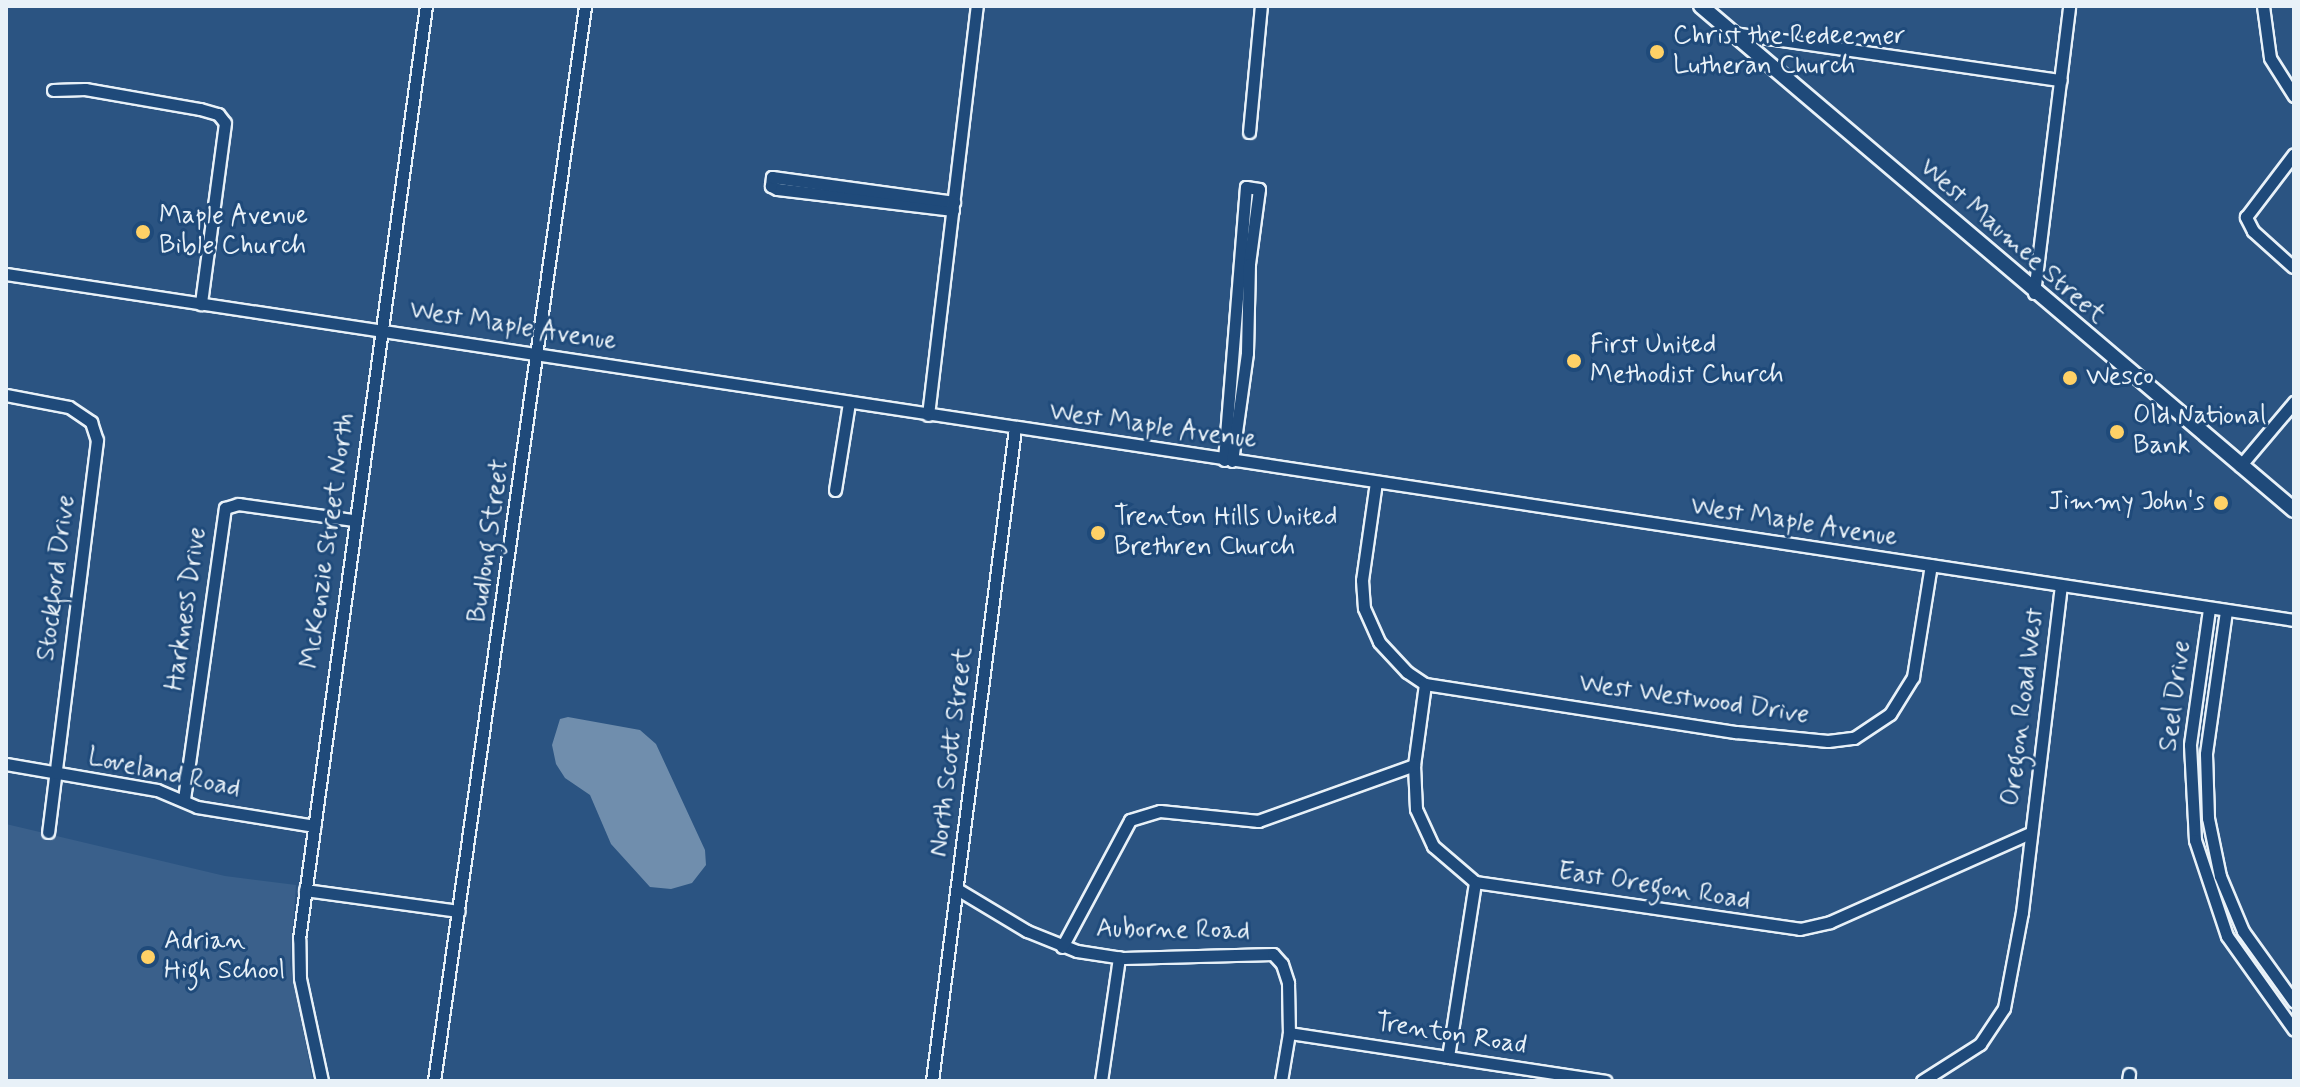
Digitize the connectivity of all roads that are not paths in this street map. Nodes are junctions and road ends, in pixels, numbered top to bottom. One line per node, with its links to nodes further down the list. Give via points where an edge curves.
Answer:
1 (426, 6): 22 (street, McKenzie Street North)
2 (585, 6): 23 (street, Budlong Street)
3 (977, 6): 16 (street)
4 (1261, 6): 12 (street)
5 (1701, 6): 8 (main road, West Maumee Street)
6 (2069, 6): 9 (street)
7 (2263, 6): 11 (street, via 2270,58)
8 (1733, 33): 9 (street); 20 (main road, West Maumee Street)
9 (2061, 80): 20 (street)
10 (53, 90): 21 (street, via 85,89 200,109 218,114 225,123)
11 (2294, 96)
12 (1249, 132)
13 (2294, 154): 18 (street, via 2246,217 2253,231)
14 (843, 183): 15 (street); 15 (street, via 772,177 771,186 777,189); 16 (street)
15 (841, 198): 16 (street)
16 (954, 206): 27 (street)
17 (1242, 264): 17 (street, via 1259,189 1246,187); 29 (street, via 1241,353)
18 (2293, 267)
19 (6, 274): 21 (street, West Maple Avenue)
20 (2034, 293): 30 (main road, West Maumee Street)
21 (201, 304): 22 (street, West Maple Avenue)
22 (380, 329): 23 (street, West Maple Avenue); 34 (street, McKenzie Street North)
23 (538, 353): 26 (street, West Maple Avenue); 53 (street, Budlong Street)
24 (6, 395): 43 (street, Stockford Drive, via 69,407 91,422 97,440)
25 (2294, 402): 30 (street)
26 (849, 403): 27 (street, West Maple Avenue); 32 (street)
27 (928, 415): 28 (street, West Maple Avenue)
28 (1015, 429): 29 (street, West Maple Avenue); 51 (street, North Scott Street)
29 (1228, 460): 31 (street, West Maple Avenue)
30 (2240, 466): 33 (main road, West Maumee Street)
31 (1376, 482): 35 (street, West Maple Avenue); 40 (street, via 1362,580 1364,608 1379,642)
32 (835, 490)
33 (2294, 510)
34 (354, 520): 46 (street, Harkness Drive, via 238,504 225,508); 47 (street, McKenzie Street North)
35 (1931, 565): 36 (street, West Maple Avenue); 40 (street, West Westwood Drive, via 1906,696 1873,729 1854,738 1828,741 1736,732)
36 (2061, 586): 37 (street, West Maple Avenue); 49 (street, Oregon Road West)
37 (2209, 609): 38 (street, West Maple Avenue); 45 (street, Seel Drive, via 2190,745)
38 (2226, 611): 39 (street, West Maple Avenue); 44 (street, Seel Drive, via 2206,754)
39 (2294, 620)
40 (1425, 684): 42 (street, East Oregon Road)
41 (6, 764): 43 (street, Loveland Road)
42 (1414, 765): 50 (street, East Oregon Road, via 1414,794 1425,835 1443,858); 54 (street, via 1258,821 1160,811 1130,820)
43 (55, 773): 46 (street, Loveland Road); 48 (street, Stockford Drive)
44 (2207, 787): 45 (street, Seel Drive); 55 (street, Seel Drive, via 2220,876)
45 (2190, 789): 57 (street, Seel Drive, via 2195,840 2212,901)
46 (184, 799): 47 (street, Loveland Road, via 197,807)
47 (314, 826): 52 (street, McKenzie Street North)
48 (48, 832)
49 (2030, 833): 50 (street, East Oregon Road, via 1830,922 1800,929); 68 (street, via 2004,1008 1980,1044)
50 (1475, 882): 61 (street)
51 (957, 889): 54 (street, Auborne Road); 64 (street, North Scott Street)
52 (305, 890): 53 (street); 62 (street, McKenzie Street North, via 300,978)
53 (459, 911): 63 (street, Budlong Street)
54 (1062, 947): 56 (street, Auborne Road)
55 (2253, 948): 57 (street); 58 (street, Seel Drive)
56 (1119, 957): 60 (street, Auborne Road, via 1273,954 1288,983); 65 (street)
57 (2240, 957): 59 (street, Seel Drive)
58 (2294, 1002)
59 (2294, 1030)
60 (1289, 1033): 61 (street, Trenton Road); 66 (street)
61 (1448, 1057): 67 (street, Trenton Road)
62 (322, 1081)
63 (434, 1081)
64 (932, 1081)
65 (1101, 1081)
66 (1281, 1081)
67 (1605, 1081)
68 (1922, 1081)

